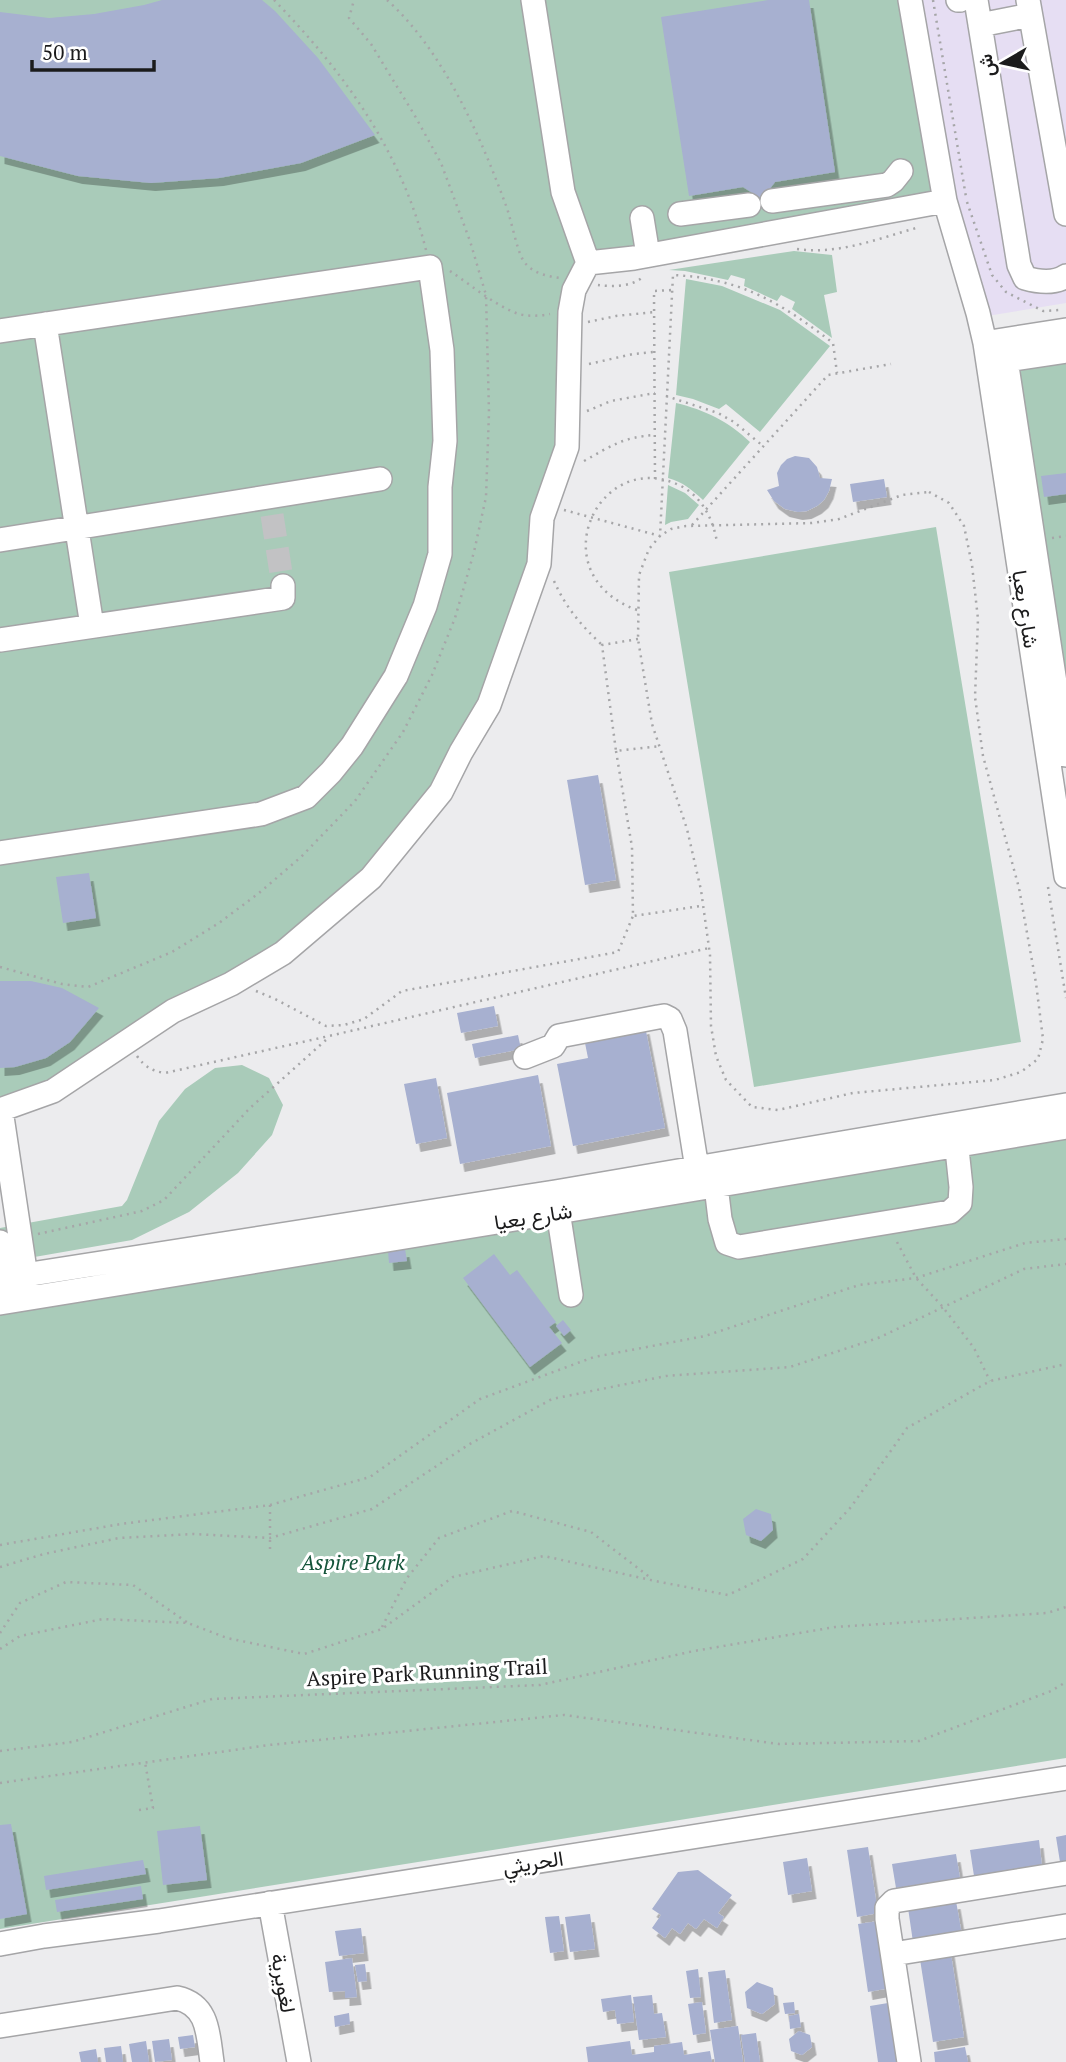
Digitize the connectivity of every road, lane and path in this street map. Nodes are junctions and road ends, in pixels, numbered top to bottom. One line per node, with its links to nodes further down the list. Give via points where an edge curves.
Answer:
1 (274, 0): 18 (path, via 316,46 382,138 418,220)
2 (354, 0): 21 (path, via 349,18 371,44 441,163)
3 (533, 0): 17 (street, via 563,192)
4 (910, 0): 11 (street)
5 (933, 0): 11 (path, via 966,199)
6 (976, 0): 8 (street)
7 (1029, 8): 8 (street); 14 (street)
8 (980, 24): 19 (street, via 1019,265 1025,278 1040,282)
9 (901, 172): 10 (street, via 887,185)
10 (772, 201)
11 (952, 204): 16 (street); 27 (street, via 978,313)
12 (749, 205): 13 (street)
13 (680, 214)
14 (1066, 214)
15 (642, 218): 16 (street)
16 (648, 255): 17 (street)
17 (588, 263): 23 (street, via 574,290)
18 (430, 267): 21 (path, via 449,271); 24 (street); 64 (street, via 442,351 445,441 440,554 425,606 396,676 352,746 306,797 261,814)
19 (1066, 276)
20 (672, 290): 22 (path, via 654,291); 32 (path, via 673,275 719,281 756,294 833,343); 34 (path)
21 (485, 295): 23 (path, via 518,314); 69 (path, via 486,497 474,552 432,675 403,732 355,801 259,893 172,952 88,987)
22 (654, 312): 23 (path); 29 (path)
23 (570, 320): 31 (street)
24 (45, 324): 26 (street); 47 (street)
25 (1066, 330): 27 (street)
26 (0, 331)
27 (995, 351): 28 (street); 49 (street, شارع بعيا); 65 (street, شارع بعيا)
28 (1066, 351)
29 (654, 352): 31 (path); 33 (path)
30 (891, 364): 32 (path)
31 (569, 372): 35 (street)
32 (836, 373): 37 (path, via 828,374)
33 (655, 393): 35 (path, via 611,401); 36 (path)
34 (666, 396): 37 (path, via 718,413); 40 (path)
35 (568, 420): 42 (street, via 567,447)
36 (655, 435): 38 (path, via 626,439); 39 (path)
37 (763, 446): 43 (path)
38 (582, 463)
39 (655, 478): 40 (path); 44 (path, via 628,482 612,491)
40 (662, 478): 43 (path, via 688,490); 48 (path)
41 (380, 479): 47 (street, via 270,506)
42 (547, 506): 44 (path); 70 (street, via 538,564 489,705 441,792 371,878 284,953)
43 (706, 510): 45 (path); 46 (path)
44 (591, 517): 48 (path); 54 (path, via 585,550 589,567 608,595)
45 (714, 525): 46 (path); 51 (path); 68 (path, via 839,519 902,495 929,492 949,503 964,526 978,619 976,709 1036,983 1042,1039 1038,1059 1021,1072 995,1080 853,1093 778,1110 752,1107 726,1080 716,1056)
46 (691, 526): 48 (path)
47 (77, 528): 50 (street); 55 (street)
48 (660, 536): 54 (path, via 649,549 639,575)
49 (1048, 537): 59 (street); 60 (street, شارع بعيا)
50 (0, 540)
51 (716, 542)
52 (552, 578): 58 (path, via 571,613)
53 (283, 586): 55 (street, via 283,598)
54 (638, 610): 56 (path)
55 (92, 626): 57 (street)
56 (638, 639): 58 (path); 61 (path)
57 (0, 640)
58 (602, 645): 62 (path)
59 (1066, 653)
60 (1063, 710): 63 (street, شارع بعيا)
61 (660, 746): 62 (path); 66 (path, via 687,829)
62 (616, 751): 67 (path, via 632,847)
63 (1066, 755)
64 (0, 853)
65 (1066, 876)
66 (703, 906): 67 (path); 68 (path)
67 (633, 916): 70 (path, via 618,952 402,991 364,1019 344,1025 326,1026 275,999)
68 (709, 948): 71 (path)
69 (0, 967)
70 (231, 984): 72 (street, via 173,1011)
71 (329, 1037): 72 (path, via 165,1073 142,1063); 82 (path, via 250,1108 156,1205)
72 (129, 1042): 75 (street, via 53,1091)
73 (525, 1057): 78 (street, via 553,1046 559,1036 664,1016 670,1019)
74 (1066, 1105): 77 (street, شارع بعيا)
75 (0, 1110): 82 (street)
76 (1066, 1127): 77 (street, شارع بعيا)
77 (956, 1135): 78 (street, شارع بعيا); 80 (street, via 960,1203 950,1212)
78 (704, 1180): 79 (street, شارع بعيا); 80 (street, via 727,1243 739,1247)
79 (557, 1202): 84 (street, شارع بعيا); 86 (street); 87 (street, شارع بعيا)
80 (893, 1220): 85 (path, via 896,1240)
81 (1066, 1239): 85 (path, via 1025,1243)
82 (10, 1240): 84 (street)
83 (1066, 1264): 88 (path, via 1024,1269)
84 (11, 1277): 87 (street)
85 (916, 1278): 88 (path); 91 (path, via 859,1285 705,1336 594,1357 480,1399 370,1477)
86 (572, 1295)
87 (14, 1301)
88 (943, 1306): 90 (path, via 974,1348); 92 (path, via 878,1338 790,1367 666,1376 552,1399 468,1445 372,1509)
89 (1066, 1364): 90 (path, Aspire Park Running Trail)
90 (990, 1381): 96 (path, Aspire Park Running Trail, via 907,1428 851,1507 803,1559 728,1595)
91 (270, 1505): 92 (path); 93 (path)
92 (270, 1538): 94 (path); 95 (path, via 193,1534 120,1538)
93 (0, 1545)
94 (270, 1554)
95 (0, 1567)
96 (655, 1581): 99 (path, Aspire Park Running Trail, via 544,1556 453,1577); 99 (path, via 591,1532 512,1511 439,1538 407,1578)
97 (1066, 1608): 103 (path, Aspire Park Running Trail, via 835,1627 694,1651 540,1685 212,1699 72,1742)
98 (188, 1623): 99 (path, Aspire Park Running Trail, via 227,1638 304,1654); 100 (path, via 133,1585 66,1582 20,1603); 101 (path, Aspire Park Running Trail, via 103,1619 20,1636)
99 (382, 1629)
100 (0, 1633)
101 (0, 1649)
102 (1066, 1682): 104 (path, via 919,1741 779,1744 565,1715)
103 (0, 1751)
104 (145, 1762): 106 (path); 107 (path, via 153,1808)
105 (1066, 1778): 109 (street, الحريثي)
106 (0, 1783)
107 (139, 1810)
108 (1066, 1873): 112 (street, via 894,1901 887,1908)
109 (270, 1903): 111 (street, الحريثي); 115 (street, لغويرية)
110 (1066, 1926): 112 (street)
111 (0, 1944)
112 (892, 1954): 116 (street)
113 (0, 2026): 114 (street, via 177,1998 196,2007 205,2018)
114 (212, 2062)
115 (299, 2062)
116 (909, 2062)

